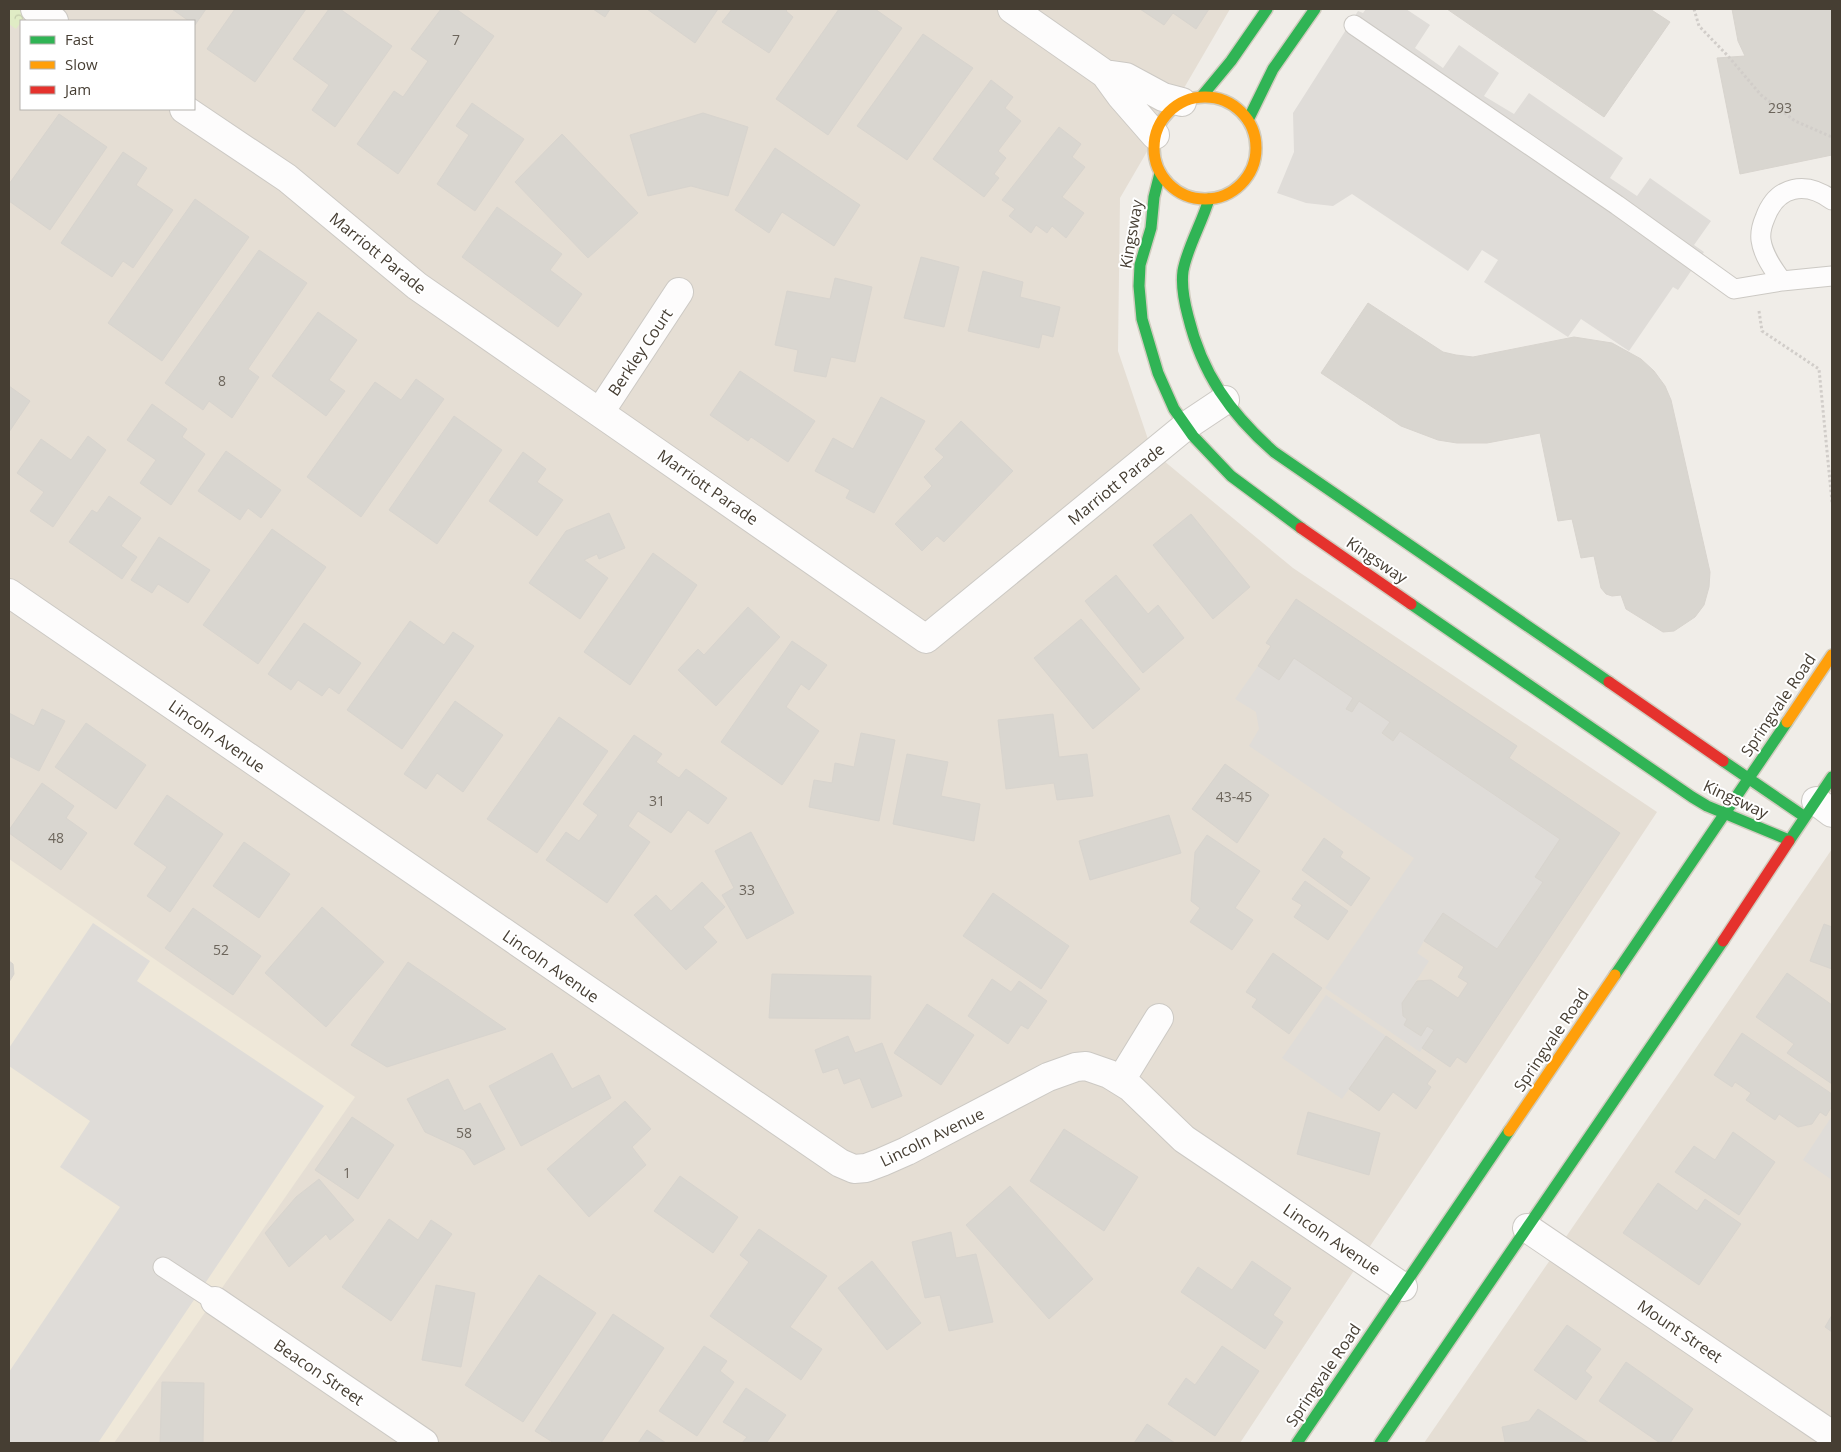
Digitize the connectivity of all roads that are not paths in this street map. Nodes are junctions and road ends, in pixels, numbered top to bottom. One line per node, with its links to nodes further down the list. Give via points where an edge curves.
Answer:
1 (35, 9): 5 (street)
2 (1012, 9): 7 (street)
3 (1267, 9): 8 (main road, via 1231,61)
4 (1315, 9): 10 (main road, via 1273,69)
5 (52, 20)
6 (1354, 26): 16 (lane, via 1734,288)
7 (1105, 74): 8 (street, via 1126,77 1163,97); 11 (street)
8 (1192, 99): 10 (main road, via 1220,98 1236,107); 11 (main road, via 1170,110 1160,121)
9 (185, 110): 19 (street, Marriott Parade, via 287,178 417,286)
10 (1248, 120): 13 (main road, via 1255,134 1254,166 1236,189)
11 (1155, 135): 12 (main road, via 1154,154)
12 (1160, 173): 13 (main road, via 1180,193); 20 (main road, Kingsway, via 1151,228 1140,265 1140,303 1145,334 1158,373 1174,409)
13 (1209, 199): 18 (main road, Kingsway, via 1186,258 1182,279 1185,304 1203,365)
14 (1832, 200): 16 (lane, via 1809,188 1796,188 1771,203 1760,238 1766,256)
15 (1832, 276): 16 (lane)
16 (1782, 281)
17 (679, 292): 19 (street, Berkley Court)
18 (1224, 400): 20 (street, Marriott Parade); 24 (main road, Kingsway, via 1248,430 1274,452)
19 (600, 412): 20 (street, Marriott Parade, via 926,639)
20 (1186, 426): 26 (main road, Kingsway, via 1210,456 1252,493 1692,797)
21 (9, 593): 29 (street, Lincoln Avenue, via 840,1163 854,1169 882,1162 1048,1077 1076,1067 1098,1069)
22 (1832, 655): 24 (main road, Springvale Road)
23 (1832, 777): 25 (main road)
24 (1748, 778): 25 (main road, Kingsway); 26 (main road, Springvale Road)
25 (1818, 811): 27 (main road)
26 (1724, 814): 27 (main road, Kingsway); 32 (main road, Springvale Road)
27 (1789, 840): 30 (main road)
28 (1159, 1018): 29 (street)
29 (1121, 1080): 32 (street, Lincoln Avenue, via 1184,1139)
30 (1527, 1228): 34 (street, Mount Street); 37 (main road)
31 (163, 1267): 33 (lane)
32 (1403, 1287): 36 (main road, Springvale Road)
33 (215, 1301): 35 (street, Beacon Street)
34 (1832, 1434)
35 (424, 1443)
36 (1296, 1443)
37 (1380, 1443)

